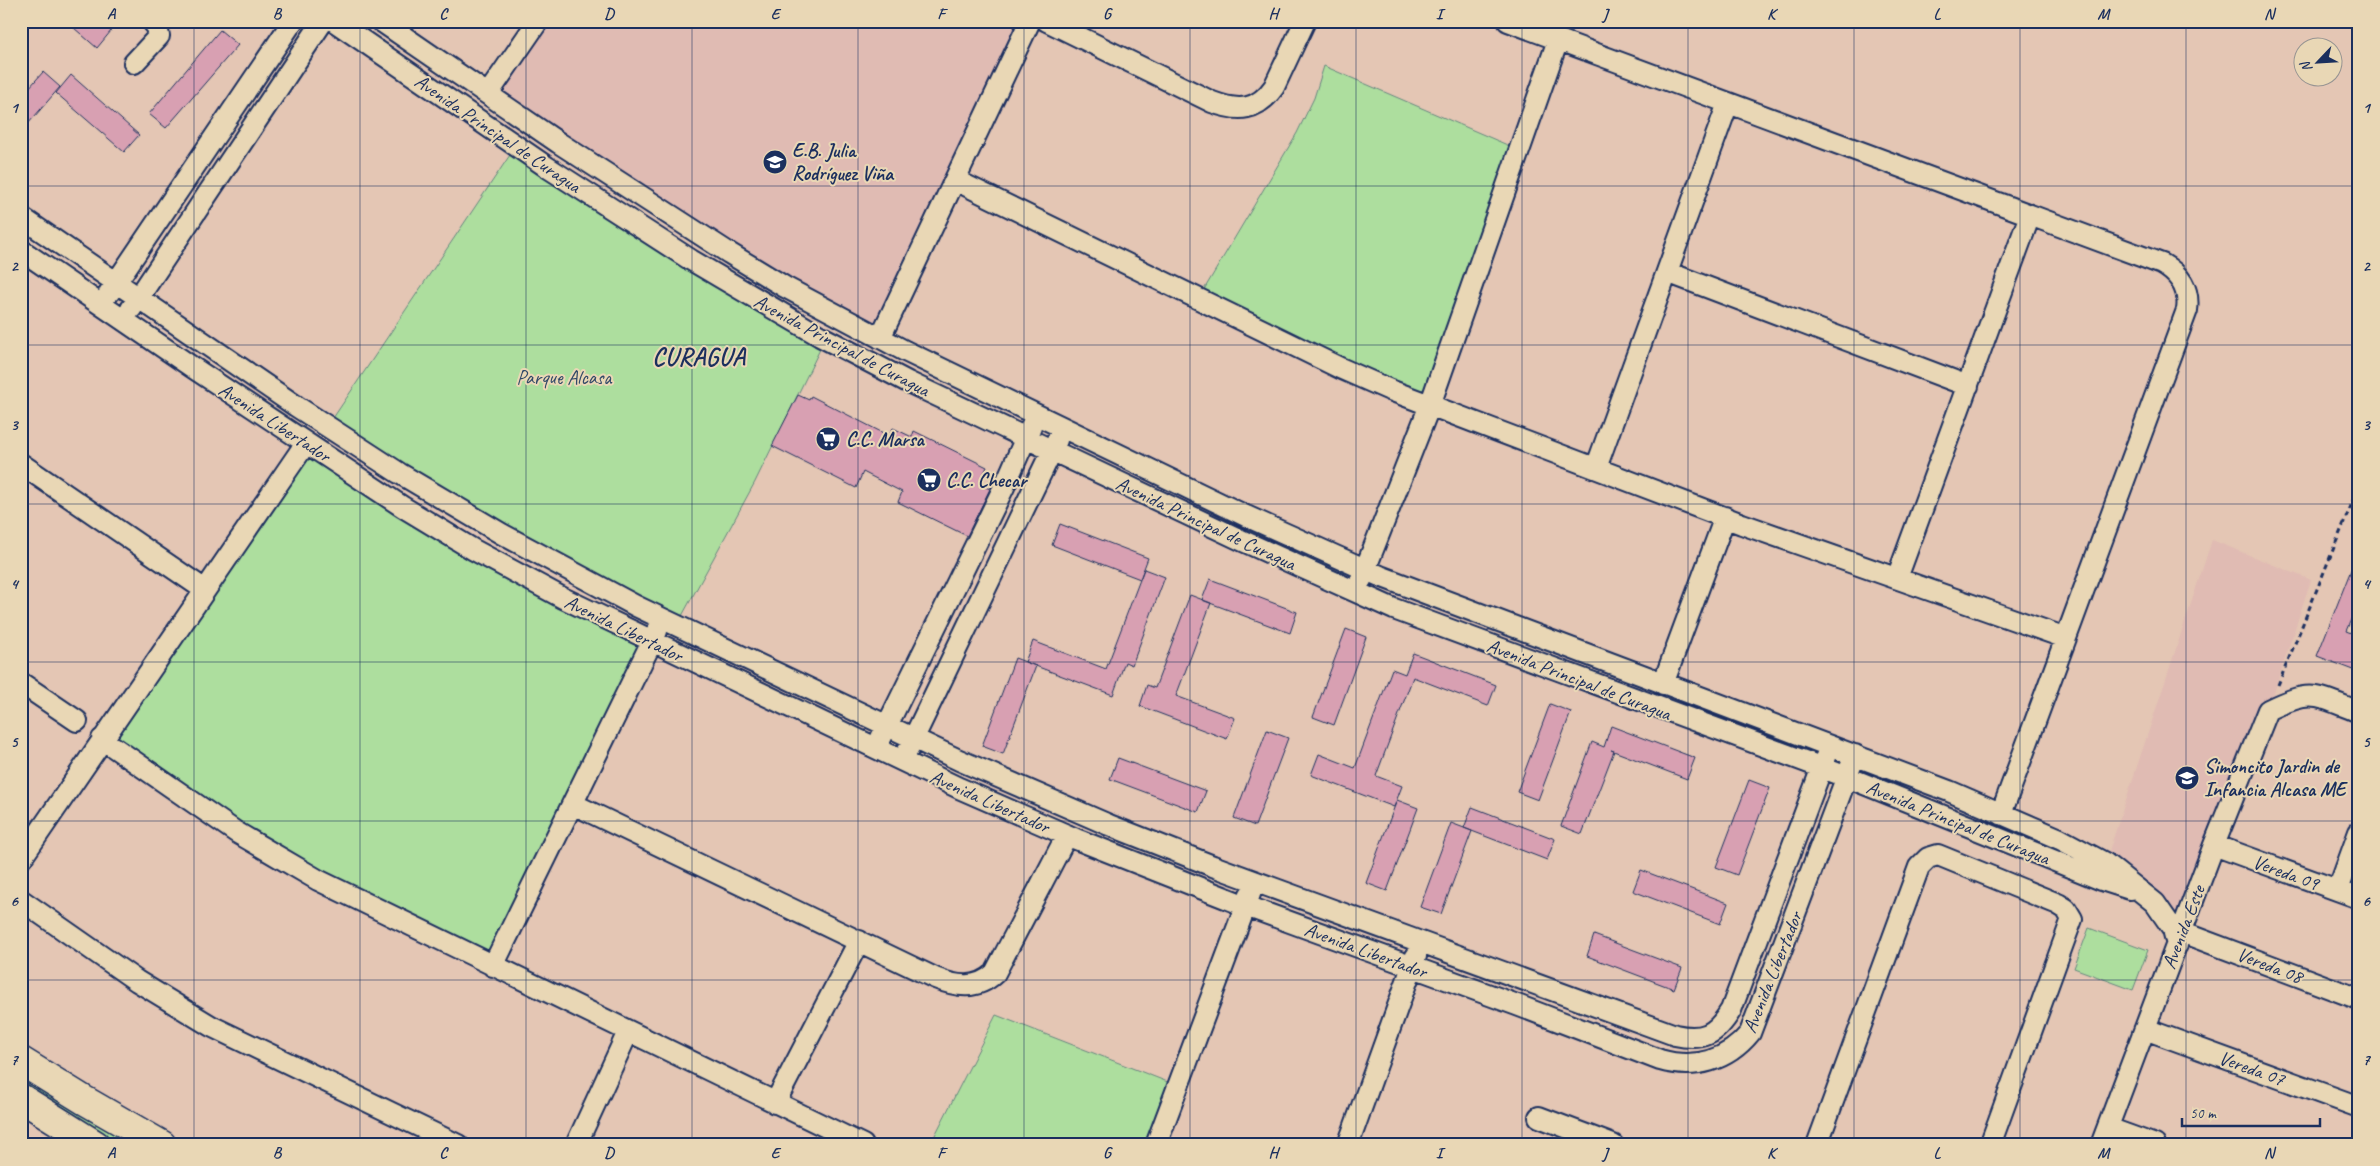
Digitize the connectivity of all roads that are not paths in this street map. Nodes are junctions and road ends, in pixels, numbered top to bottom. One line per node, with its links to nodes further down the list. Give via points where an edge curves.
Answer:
1 (152, 21): 12 (street, via 159,36)
2 (293, 21): 20 (street)
3 (323, 21): 21 (street)
4 (334, 21): 29 (street, Avenida Principal de Curagua, via 554,172 760,301 866,361)
5 (381, 21): 13 (street, Avenida Principal de Curagua)
6 (538, 21): 13 (street)
7 (1030, 21): 15 (street)
8 (1048, 21): 9 (street, via 1212,102 1239,108 1252,106 1274,87)
9 (1305, 21)
10 (1508, 21): 11 (street)
11 (1558, 40): 14 (street); 26 (street)
12 (134, 63)
13 (488, 94): 24 (street, Avenida Principal de Curagua, via 729,253)
14 (1728, 103): 16 (street); 19 (street)
15 (955, 180): 24 (street); 26 (street, via 1340,368)
16 (2030, 215): 25 (street); 40 (street, via 2170,268 2182,281 2188,296 2188,310)
17 (21, 218): 20 (street, Avenida Libertador)
18 (21, 250): 22 (street, Avenida Libertador)
19 (1667, 272): 25 (street); 33 (street)
20 (116, 283): 21 (street, Avenida Libertador); 22 (street)
21 (138, 298): 23 (street); 39 (street, Avenida Libertador, via 296,406 436,496 590,582)
22 (101, 306): 23 (street, Avenida Libertador)
23 (123, 320): 30 (street, Avenida Libertador)
24 (880, 338): 27 (street, Avenida Principal de Curagua)
25 (1968, 386): 36 (street)
26 (1430, 405): 33 (street); 35 (street)
27 (1036, 415): 28 (street, Avenida Principal de Curagua); 29 (street)
28 (1063, 428): 31 (street); 35 (street, Avenida Principal de Curagua)
29 (1025, 438): 31 (street, Avenida Principal de Curagua); 46 (street)
30 (306, 443): 37 (street); 41 (street, Avenida Libertador, via 474,550)
31 (1052, 451): 38 (street, Avenida Principal de Curagua); 48 (street)
32 (21, 464): 37 (street)
33 (1596, 468): 34 (street)
34 (1725, 517): 36 (street); 43 (street)
35 (1365, 570): 38 (street); 43 (street, Avenida Principal de Curagua)
36 (1897, 578): 40 (street)
37 (205, 590): 47 (street)
38 (1356, 592): 53 (street, Avenida Principal de Curagua, via 1458,634)
39 (663, 618): 41 (street); 46 (street, Avenida Libertador)
40 (2066, 638): 56 (street)
41 (652, 642): 50 (street, Avenida Libertador); 55 (street)
42 (21, 683): 45 (street)
43 (1664, 684): 49 (street, Avenida Principal de Curagua)
44 (2359, 712): 59 (street, Avenida Este, via 2310,695 2268,710)
45 (77, 721)
46 (887, 726): 48 (street, Avenida Libertador); 50 (street)
47 (102, 739): 60 (street); 70 (street, via 282,861)
48 (913, 739): 52 (street); 61 (street, Avenida Libertador, via 1109,825)
49 (1830, 746): 51 (street, Avenida Principal de Curagua); 53 (street, Avenida Libertador)
50 (877, 748): 52 (street, Avenida Libertador)
51 (1855, 755): 54 (street, Avenida Libertador); 56 (street, Avenida Principal de Curagua)
52 (902, 760): 58 (street, Avenida Libertador)
53 (1821, 768): 54 (street, Avenida Principal de Curagua); 69 (street, Avenida Libertador, via 1738,992 1724,1020 1707,1034 1689,1038 1653,1028)
54 (1847, 777): 63 (street, Avenida Principal de Curagua, via 2102,880); 71 (street, Avenida Libertador, via 1757,1018 1742,1044 1719,1058 1691,1065 1660,1060)
55 (573, 804): 68 (street); 70 (street)
56 (2001, 814): 63 (street, Avenida Principal de Curagua, via 2084,850)
57 (2359, 832): 62 (street)
58 (1067, 835): 66 (street, Avenida Libertador); 68 (street, via 999,966 985,981 967,986 948,983)
59 (2214, 845): 62 (street, Vereda 09); 67 (street, Avenida Este)
60 (21, 859)
61 (1254, 881): 66 (street); 69 (street, Avenida Libertador)
62 (2338, 890): 64 (street, Vereda 09)
63 (2144, 893): 67 (street, Avenida Principal de Curagua, via 2165,915)
64 (2359, 898)
65 (21, 900): 83 (street, via 137,982 210,1026)
66 (1246, 906): 71 (street, Avenida Libertador); 86 (street)
67 (2179, 938): 72 (street, Vereda 08); 73 (street, Avenida Este)
68 (859, 941): 77 (street)
69 (1422, 942): 71 (street)
70 (493, 966): 74 (street)
71 (1412, 967): 87 (street)
72 (2359, 999)
73 (2145, 1029): 78 (street, Vereda 07); 80 (street, Avenida Este)
74 (628, 1032): 77 (street); 84 (street)
75 (21, 1061): 82 (street)
76 (21, 1098): 81 (street)
77 (775, 1102): 85 (street)
78 (2359, 1107)
79 (1539, 1117): 88 (street)
80 (2104, 1136): 91 (street)
81 (96, 1145)
82 (162, 1145)
83 (458, 1145)
84 (576, 1145)
85 (863, 1145)
86 (1156, 1145)
87 (1348, 1145)
88 (1613, 1145)
89 (1817, 1145): 90 (street, via 1919,867 1928,858 1938,855 2058,904 2072,919)
90 (1990, 1145)
91 (2155, 1145)

